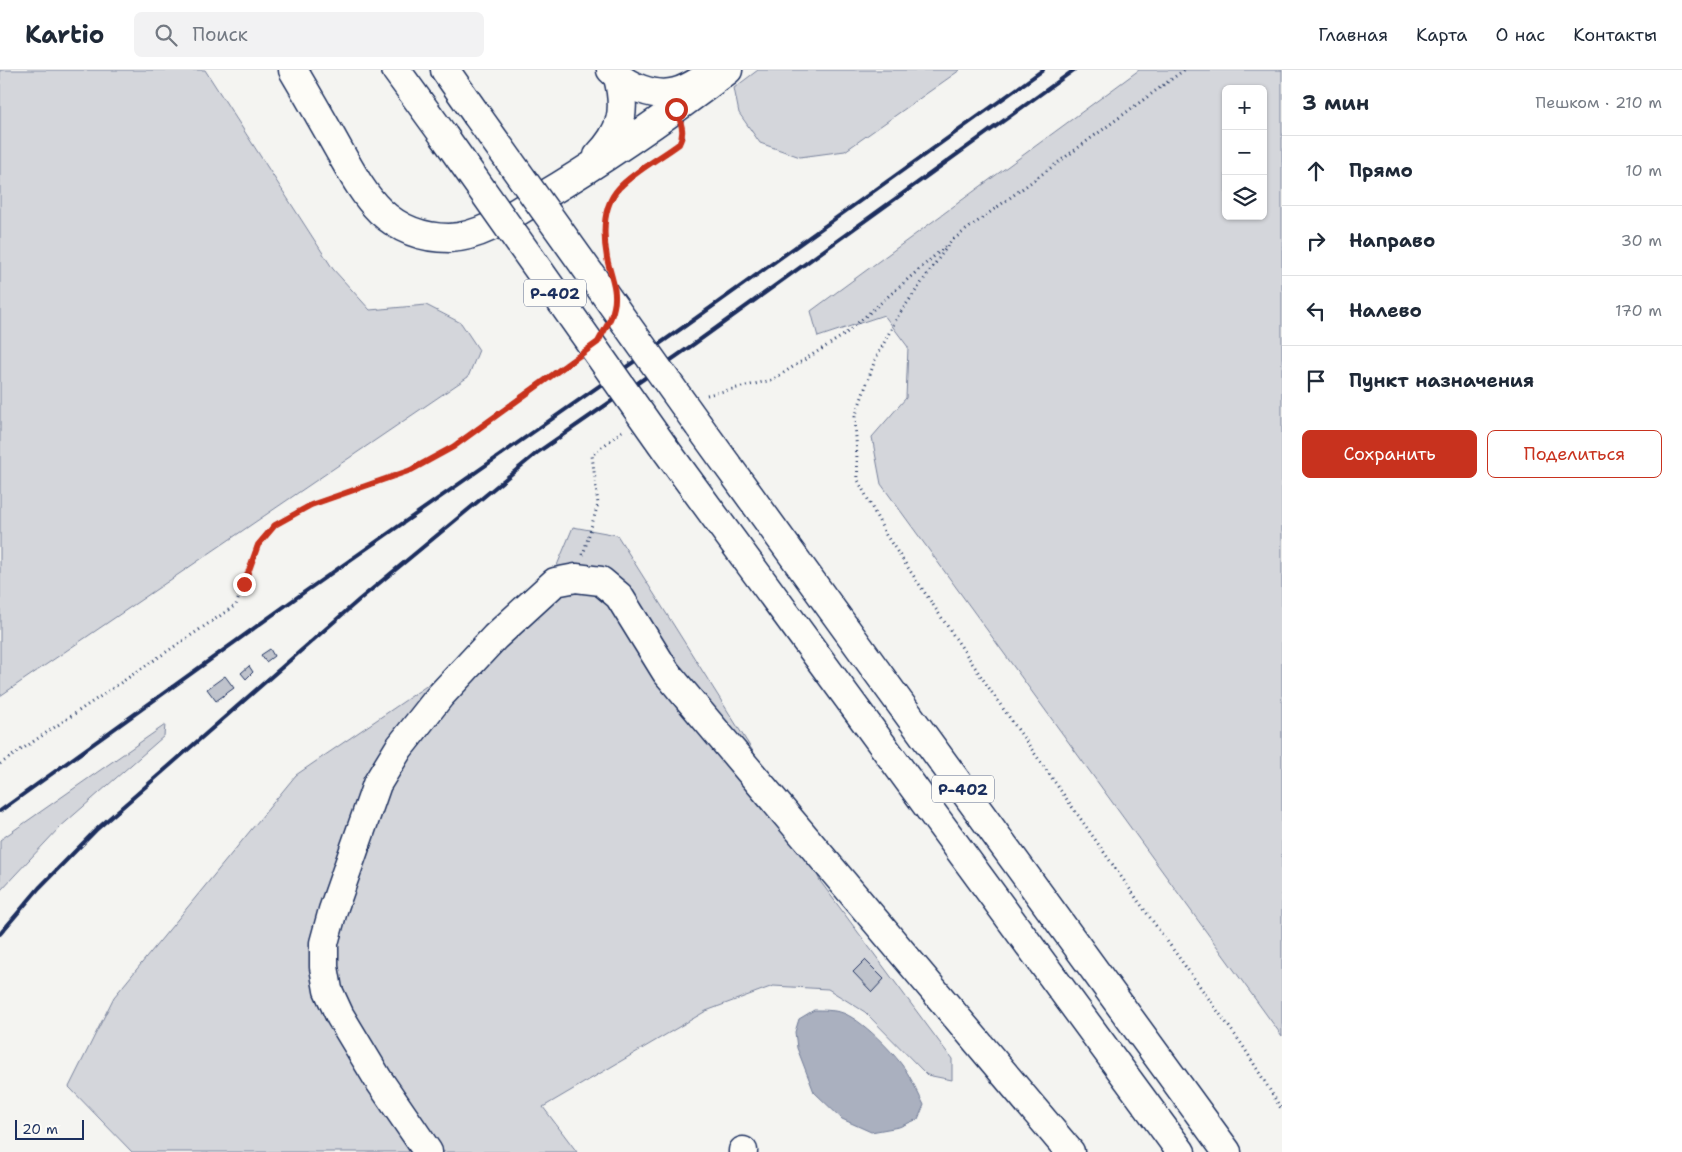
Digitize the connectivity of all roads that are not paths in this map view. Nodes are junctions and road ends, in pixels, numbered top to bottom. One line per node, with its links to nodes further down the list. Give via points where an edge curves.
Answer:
1 (293, 70): 7 (main road, via 362,190 381,211 404,228 423,236 450,238 475,233)
2 (396, 70): 10 (main road, Р-402, bridge, via 666,450)
3 (445, 70): 11 (main road, Р-402, bridge)
4 (719, 70): 6 (main road, via 675,92 657,93 638,89)
5 (728, 70): 7 (main road)
6 (614, 74): 7 (main road, via 623,98 618,127 602,151)
7 (572, 180)
8 (428, 1152): 9 (main road, via 340,1016 328,990 324,943 377,784 399,748 440,696 495,637 555,582 576,578 601,581 619,596 666,672)
9 (1070, 1152)
10 (1181, 1152)
11 (1226, 1152)

